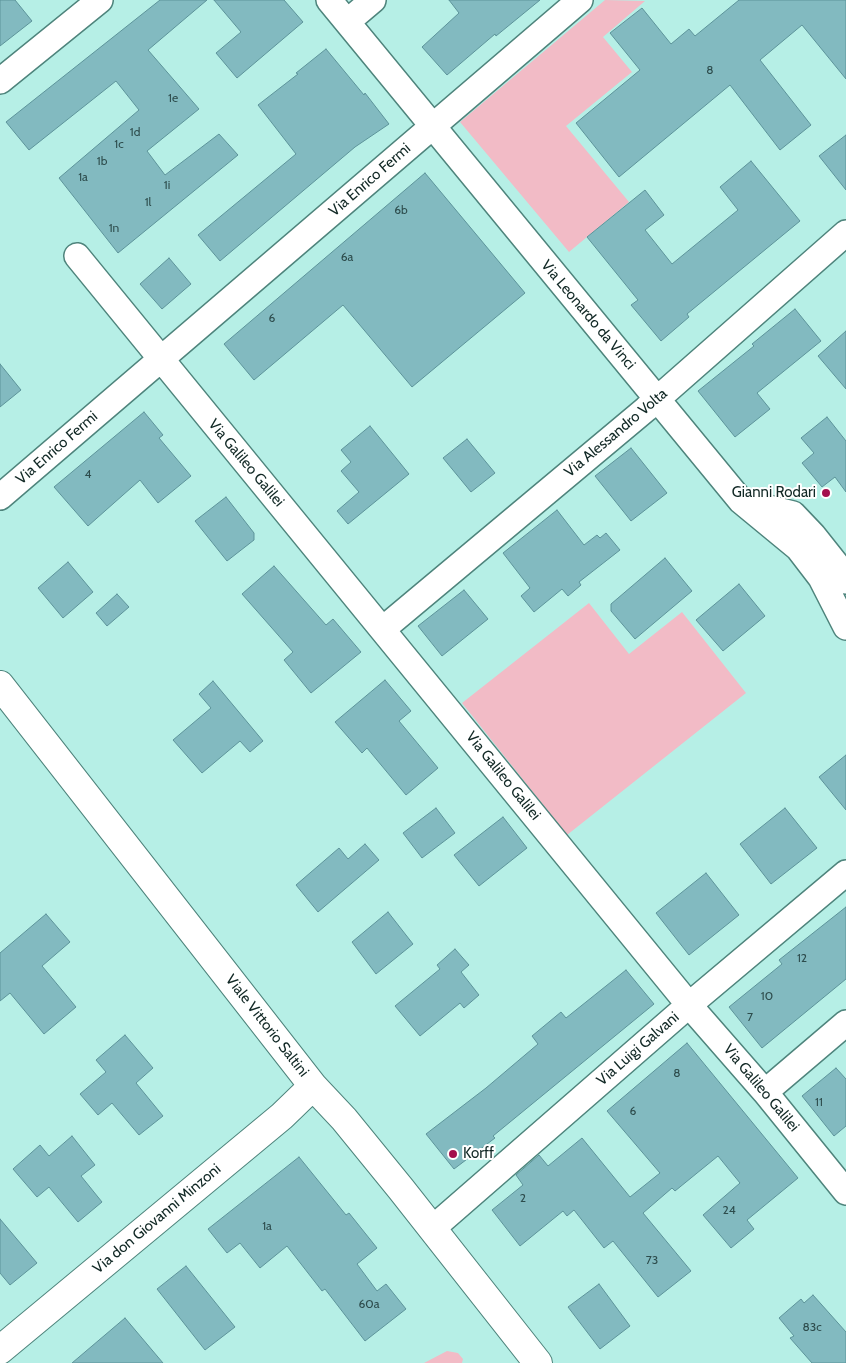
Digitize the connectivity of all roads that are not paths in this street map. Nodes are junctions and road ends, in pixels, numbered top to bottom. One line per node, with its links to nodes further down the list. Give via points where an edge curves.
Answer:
1 (100, 0): 6 (street)
2 (329, 0): 5 (street, Via Leonardo da Vinci)
3 (373, 0): 5 (street)
4 (580, 0): 7 (street, Via Enrico Fermi)
5 (347, 22): 7 (street, Via Leonardo da Vinci)
6 (0, 81)
7 (432, 127): 10 (street, Via Enrico Fermi); 11 (street, Via Leonardo da Vinci)
8 (846, 233): 11 (street, Via Alessandro Volta)
9 (77, 256): 10 (street)
10 (160, 360): 12 (street, Via Enrico Fermi); 16 (street, Via Galileo Galilei)
11 (658, 398): 13 (street, Via Leonardo da Vinci); 16 (street, Via Alessandro Volta)
12 (0, 497)
13 (741, 501): 14 (street, via 793,514 844,574); 15 (street, Via Leonardo da Vinci, via 798,548 821,578)
14 (846, 581)
15 (846, 628)
16 (383, 629): 19 (street, Via Galileo Galilei)
17 (0, 685): 21 (street, Viale Vittorio Saltini)
18 (846, 874): 19 (street, Via Luigi Galvani)
19 (689, 1005): 22 (street, Via Galileo Galilei); 24 (street, Via Luigi Galvani)
20 (846, 1023): 22 (street)
21 (313, 1086): 24 (street, Viale Vittorio Saltini); 25 (street, Via don Giovanni Minzoni, via 268,1128)
22 (765, 1092): 23 (street, Via Galileo Galilei)
23 (846, 1192)
24 (433, 1228): 26 (street, Viale Vittorio Saltini)
25 (0, 1350)
26 (538, 1363)

